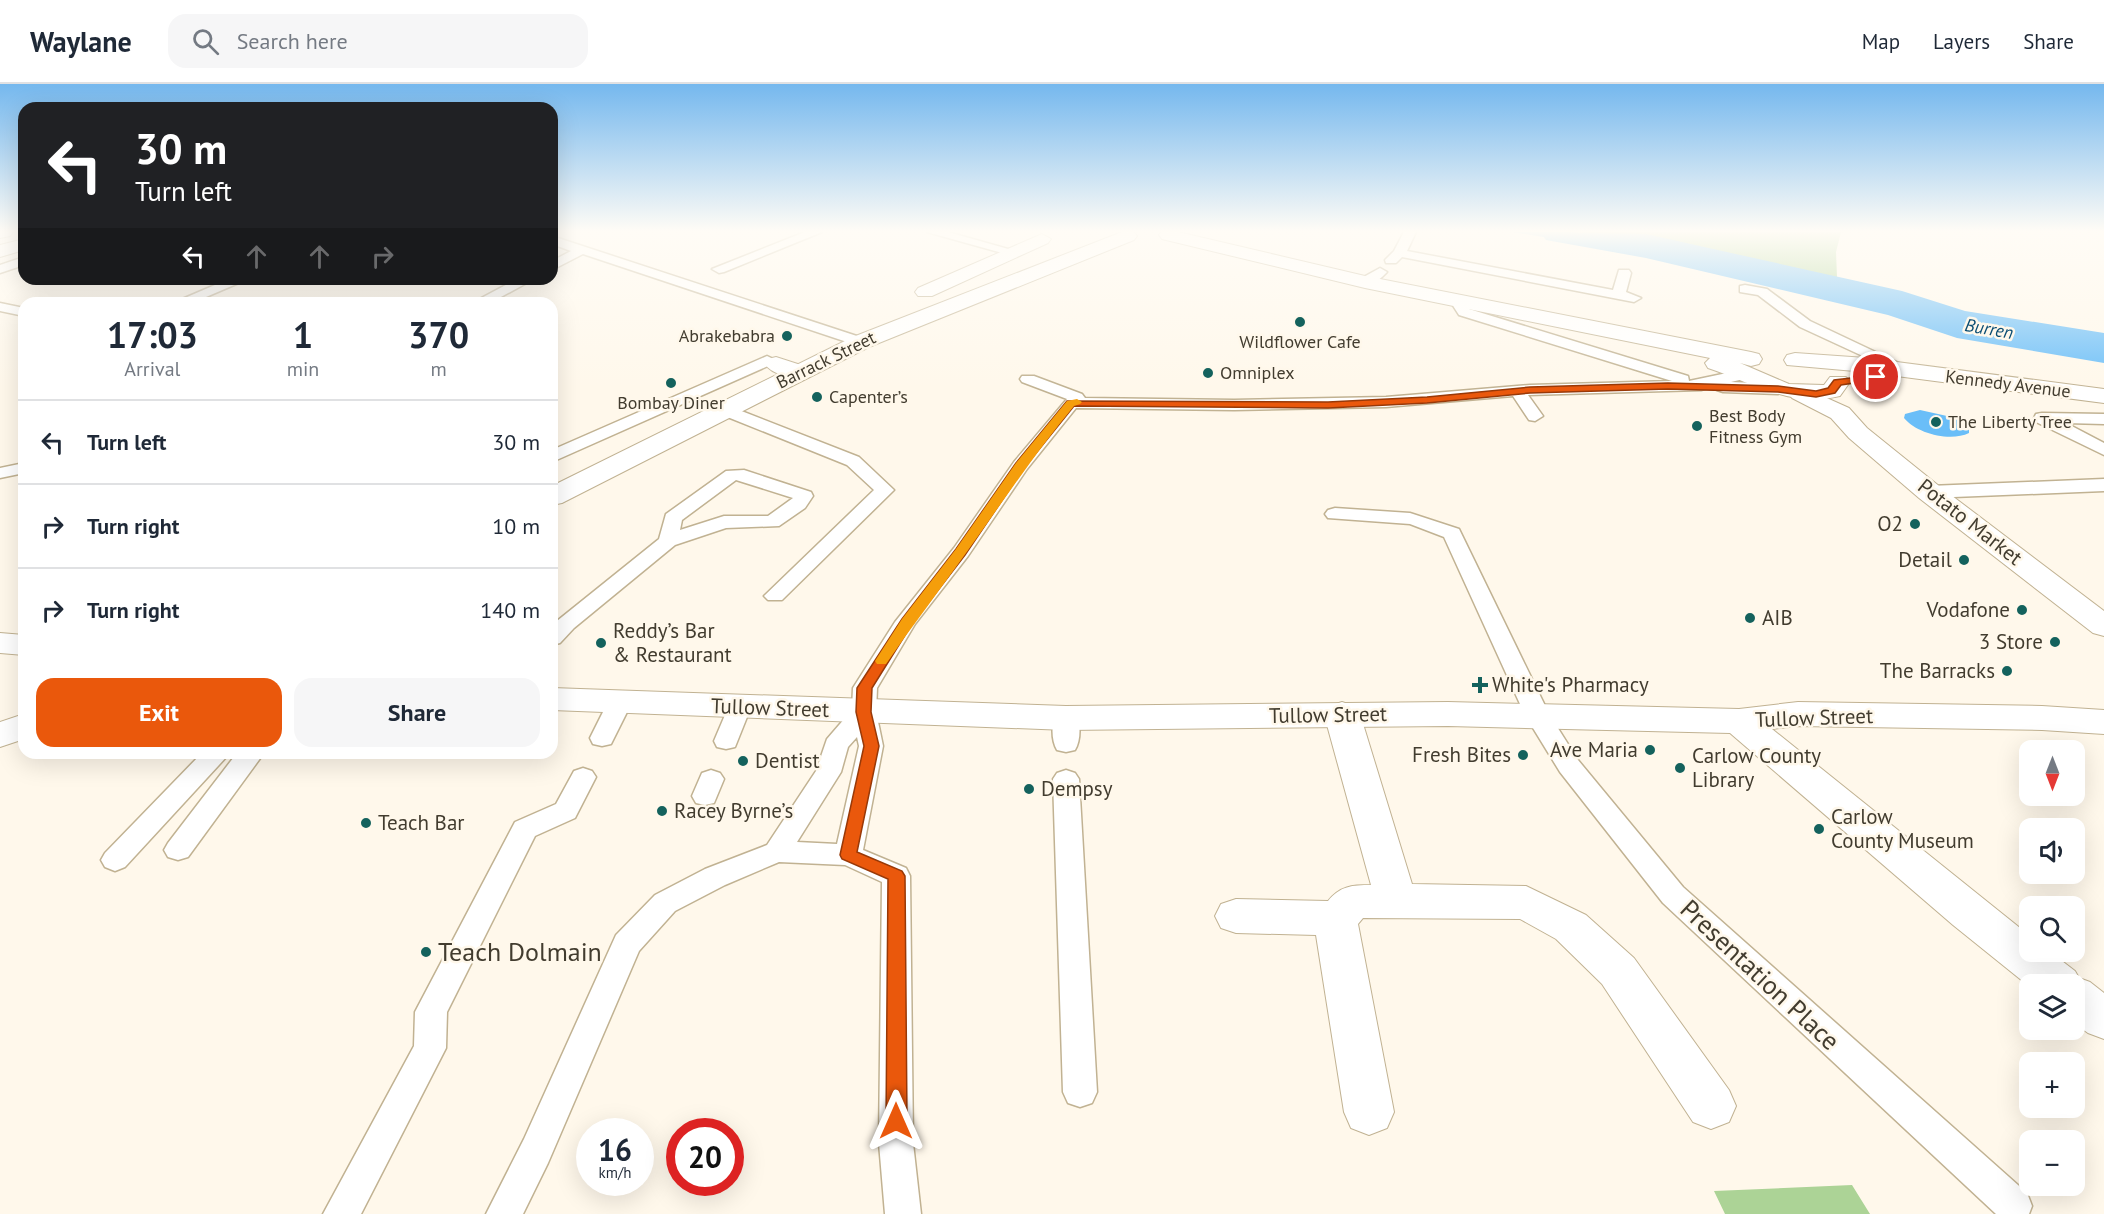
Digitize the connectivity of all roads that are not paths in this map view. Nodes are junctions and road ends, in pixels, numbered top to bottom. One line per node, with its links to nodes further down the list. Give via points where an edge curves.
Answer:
1 (226, 285): 14 (lane)
2 (515, 285): 15 (lane)
3 (687, 285): 20 (lane)
4 (940, 285): 12 (main road)
5 (994, 285): 10 (main road)
6 (1001, 285): 10 (main road, Barrack Street)
7 (1399, 285): 17 (main road)
8 (1559, 285): 13 (lane)
9 (1621, 285): 13 (lane)
10 (998, 286): 20 (main road, Barrack Street)
11 (1745, 288): 24 (lane, via 1762,292 1805,324)
12 (925, 292)
13 (1618, 295): 16 (lane)
14 (196, 297)
15 (491, 297)
16 (1635, 298)
17 (1457, 301): 23 (main road, via 1593,328); 26 (lane, via 1464,312)
18 (0, 307): 19 (lane)
19 (18, 311)
20 (861, 342): 22 (main road, Barrack Street)
21 (1795, 360): 23 (main road, via 1770,357); 24 (main road, Kennedy Avenue); 29 (main road, via 1824,369)
22 (788, 368): 32 (main road, Barrack Street); 36 (lane, via 767,361)
23 (1747, 368): 26 (lane); 28 (main road, Potato Market, via 1754,380)
24 (1912, 373): 29 (main road, Kennedy Avenue); 30 (main road, Kennedy Avenue)
25 (1028, 379): 31 (lane, via 1076,397)
26 (1701, 386): 27 (lane); 28 (lane)
27 (1517, 391): 31 (lane, via 1328,405); 33 (lane)
28 (1789, 391): 29 (main road, Potato Market)
29 (1836, 395): 40 (main road, Potato Market, via 1858,433)
30 (2104, 396)
31 (1079, 402): 52 (lane, via 1071,403 1025,459 961,552 906,622 865,688)
32 (726, 410): 41 (main road, Barrack Street); 44 (lane, via 853,461 885,490)
33 (1535, 416)
34 (2104, 419): 35 (lane, via 2042,418)
35 (2104, 450)
36 (558, 454)
37 (18, 469): 38 (lane)
38 (0, 473)
39 (2104, 485): 40 (lane)
40 (1929, 492): 45 (main road, Potato Market)
41 (558, 494)
42 (1335, 514): 54 (lane, Presentation Place, via 1421,520 1436,523 1452,533)
43 (668, 541): 43 (lane, via 673,518 732,475 744,475 804,496 772,522 724,522); 46 (lane)
44 (775, 596)
45 (2104, 626)
46 (558, 632)
47 (0, 643): 48 (main road)
48 (18, 644)
49 (558, 699): 50 (main road, Tullow Street)
50 (620, 702): 51 (main road, Tullow Street); 59 (lane)
51 (739, 707): 52 (main road, Tullow Street); 60 (lane)
52 (864, 712): 53 (main road, Tullow Street, via 1066,731); 66 (lane, via 836,745 828,772); 67 (lane, via 871,746)
53 (1342, 714): 54 (main road, Tullow Street); 69 (main road)
54 (1537, 715): 55 (main road, Tullow Street); 76 (lane, Presentation Place, via 1569,766 1673,895)
55 (1739, 721): 56 (main road, Tullow Street, via 1798,714); 72 (main road, via 1968,913)
56 (2104, 722)
57 (18, 728): 58 (main road)
58 (0, 735)
59 (602, 738)
60 (726, 741)
61 (212, 759): 68 (lane)
62 (246, 759): 65 (lane)
63 (582, 777): 77 (lane, via 566,811 525,829 430,1012 430,1048)
64 (1066, 779): 73 (lane)
65 (178, 850)
66 (777, 852): 67 (lane); 78 (lane, via 665,903 627,944 536,1151)
67 (848, 855): 79 (lane, via 896,876 896,1143)
68 (116, 860)
69 (1396, 900): 71 (main road, via 1351,902); 74 (main road, via 1526,903 1570,927 1618,971)
70 (1236, 916): 71 (main road)
71 (1338, 918): 75 (main road, via 1339,951)
72 (2050, 974)
73 (1080, 1092)
74 (1711, 1106)
75 (1369, 1112)
76 (2014, 1206)
77 (341, 1214)
78 (504, 1214)
79 (903, 1214)

